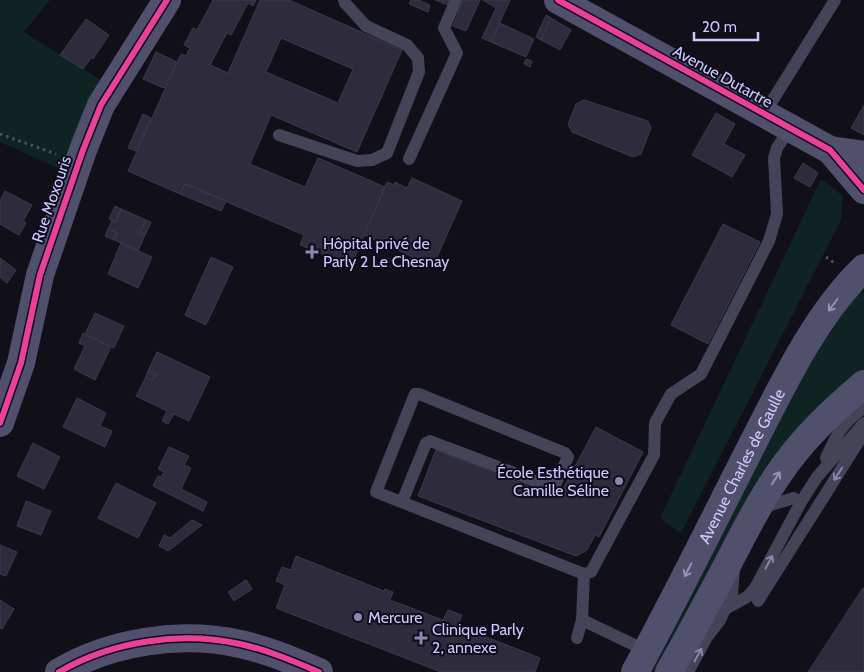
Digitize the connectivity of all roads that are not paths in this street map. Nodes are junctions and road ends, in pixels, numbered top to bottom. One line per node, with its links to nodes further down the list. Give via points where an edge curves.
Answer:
1 (167, 0): 16 (street, Rue Moxouris, via 101,105 78,162 40,275 21,363)
2 (344, 0): 8 (lane, via 366,26 407,45 418,58 419,72 387,153 372,160 357,161)
3 (456, 0): 11 (lane, via 444,28 457,52)
4 (558, 0): 6 (street, Avenue Dutartre)
5 (835, 0): 6 (lane)
6 (764, 114): 7 (street, Avenue Dutartre)
7 (790, 128): 9 (street, Avenue Dutartre); 24 (lane, via 774,158 777,214 770,241 700,374 671,394 655,423 654,455 591,572)
8 (279, 135)
9 (830, 150): 10 (street, Avenue Dutartre); 12 (street, Avenue Dutartre)
10 (864, 155)
11 (409, 159)
12 (864, 190)
13 (864, 268): 30 (street, Avenue Charles de Gaulle, one-way to 30, via 810,336)
14 (864, 384): 22 (street, Avenue Charles de Gaulle, one-way to 14, via 798,447 828,414)
15 (864, 407): 19 (lane, via 836,434)
16 (0, 422)
17 (864, 423): 26 (lane, one-way to 17, via 747,597 755,588 817,477)
18 (864, 433): 25 (lane, one-way to 25)
19 (826, 458)
20 (794, 498): 22 (lane)
21 (402, 502): 21 (lane, via 376,492 415,394 565,452 568,458 555,485 548,486 430,441 426,443); 24 (lane)
22 (756, 509): 23 (street, Avenue Charles de Gaulle)
23 (734, 550): 26 (lane, via 732,595); 28 (street, Avenue Charles de Gaulle)
24 (584, 574): 27 (lane)
25 (758, 601)
26 (726, 609): 28 (lane); 34 (lane, one-way to 26)
27 (582, 620): 29 (lane); 30 (lane)
28 (696, 626): 33 (street, Avenue Charles de Gaulle)
29 (577, 638)
30 (641, 662)
31 (60, 672): 32 (street, via 77,661 129,645 187,639 240,644)
32 (319, 672)
33 (669, 672)
34 (688, 672)

